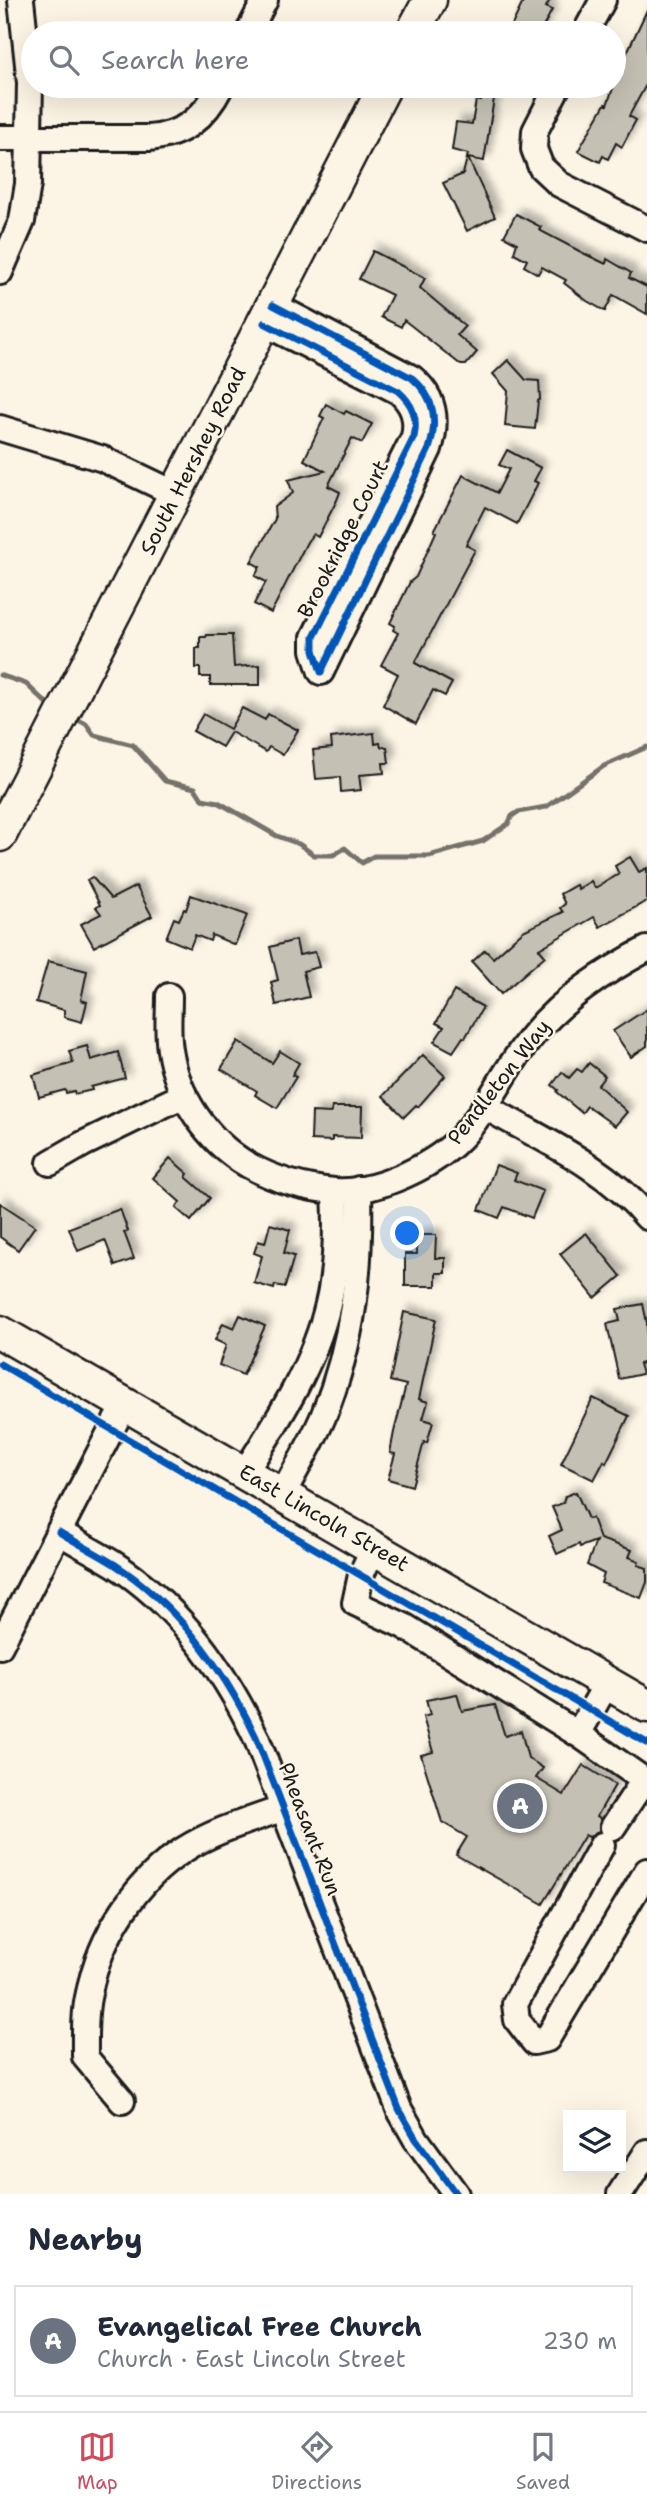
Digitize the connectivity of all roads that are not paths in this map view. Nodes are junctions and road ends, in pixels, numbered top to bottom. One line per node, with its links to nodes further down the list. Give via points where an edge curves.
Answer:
1 (21, 0): 5 (street)
2 (265, 0): 6 (street)
3 (430, 0): 7 (main road)
4 (603, 0): 8 (street)
5 (24, 21)
6 (254, 21)
7 (419, 21)
8 (592, 21)
9 (29, 98): 14 (street)
10 (215, 98): 14 (street, via 198,119 170,135)
11 (380, 98): 17 (main road, South Hershey Road)
12 (552, 98): 15 (street, via 535,131 534,149 541,167 559,184)
13 (0, 138): 14 (street)
14 (29, 138): 16 (street, via 26,202 16,239)
15 (647, 229)
16 (0, 272)
17 (268, 314): 19 (main road, South Hershey Road); 20 (street, Brookridge Court, via 392,377 415,415 410,466)
18 (0, 428): 19 (street, via 103,459)
19 (176, 494): 21 (main road, South Hershey Road)
20 (360, 567)
21 (3, 821)
22 (647, 950): 25 (street, Pendleton Way, via 594,980 550,1017 506,1069)
23 (169, 996): 24 (street, Pendleton Way, via 170,1049)
24 (184, 1095): 26 (street); 27 (street, Pendleton Way, via 209,1132 244,1162 296,1185)
25 (484, 1106): 27 (street, Pendleton Way, via 453,1146 429,1163 398,1177); 28 (street, via 594,1169)
26 (50, 1163)
27 (347, 1190): 31 (street, via 323,1325 294,1390); 32 (street, via 359,1272 347,1339 322,1419)
28 (647, 1217)
29 (0, 1332): 30 (main road, East Lincoln Street)
30 (125, 1402): 31 (main road, East Lincoln Street); 33 (street)
31 (245, 1472): 32 (main road, East Lincoln Street)
32 (283, 1494): 34 (main road, East Lincoln Street)
33 (59, 1532): 35 (street); 40 (street, Pheasant Run, via 133,1578 195,1637 240,1702)
34 (374, 1547): 36 (main road, East Lincoln Street); 38 (street, via 355,1603 404,1626)
35 (0, 1646)
36 (607, 1683): 37 (main road, East Lincoln Street); 38 (street)
37 (647, 1706)
38 (578, 1734): 39 (street)
39 (646, 1778): 41 (street, via 608,1836 515,2004 517,2020 534,2042 547,2039)
40 (284, 1808): 42 (street, via 212,1834 171,1858 136,1893 114,1924 88,1994 85,2057); 44 (street, Pheasant Run, via 399,2109)
41 (647, 1871)
42 (122, 2101)
43 (647, 2152): 45 (street)
44 (456, 2194)
45 (620, 2194)

